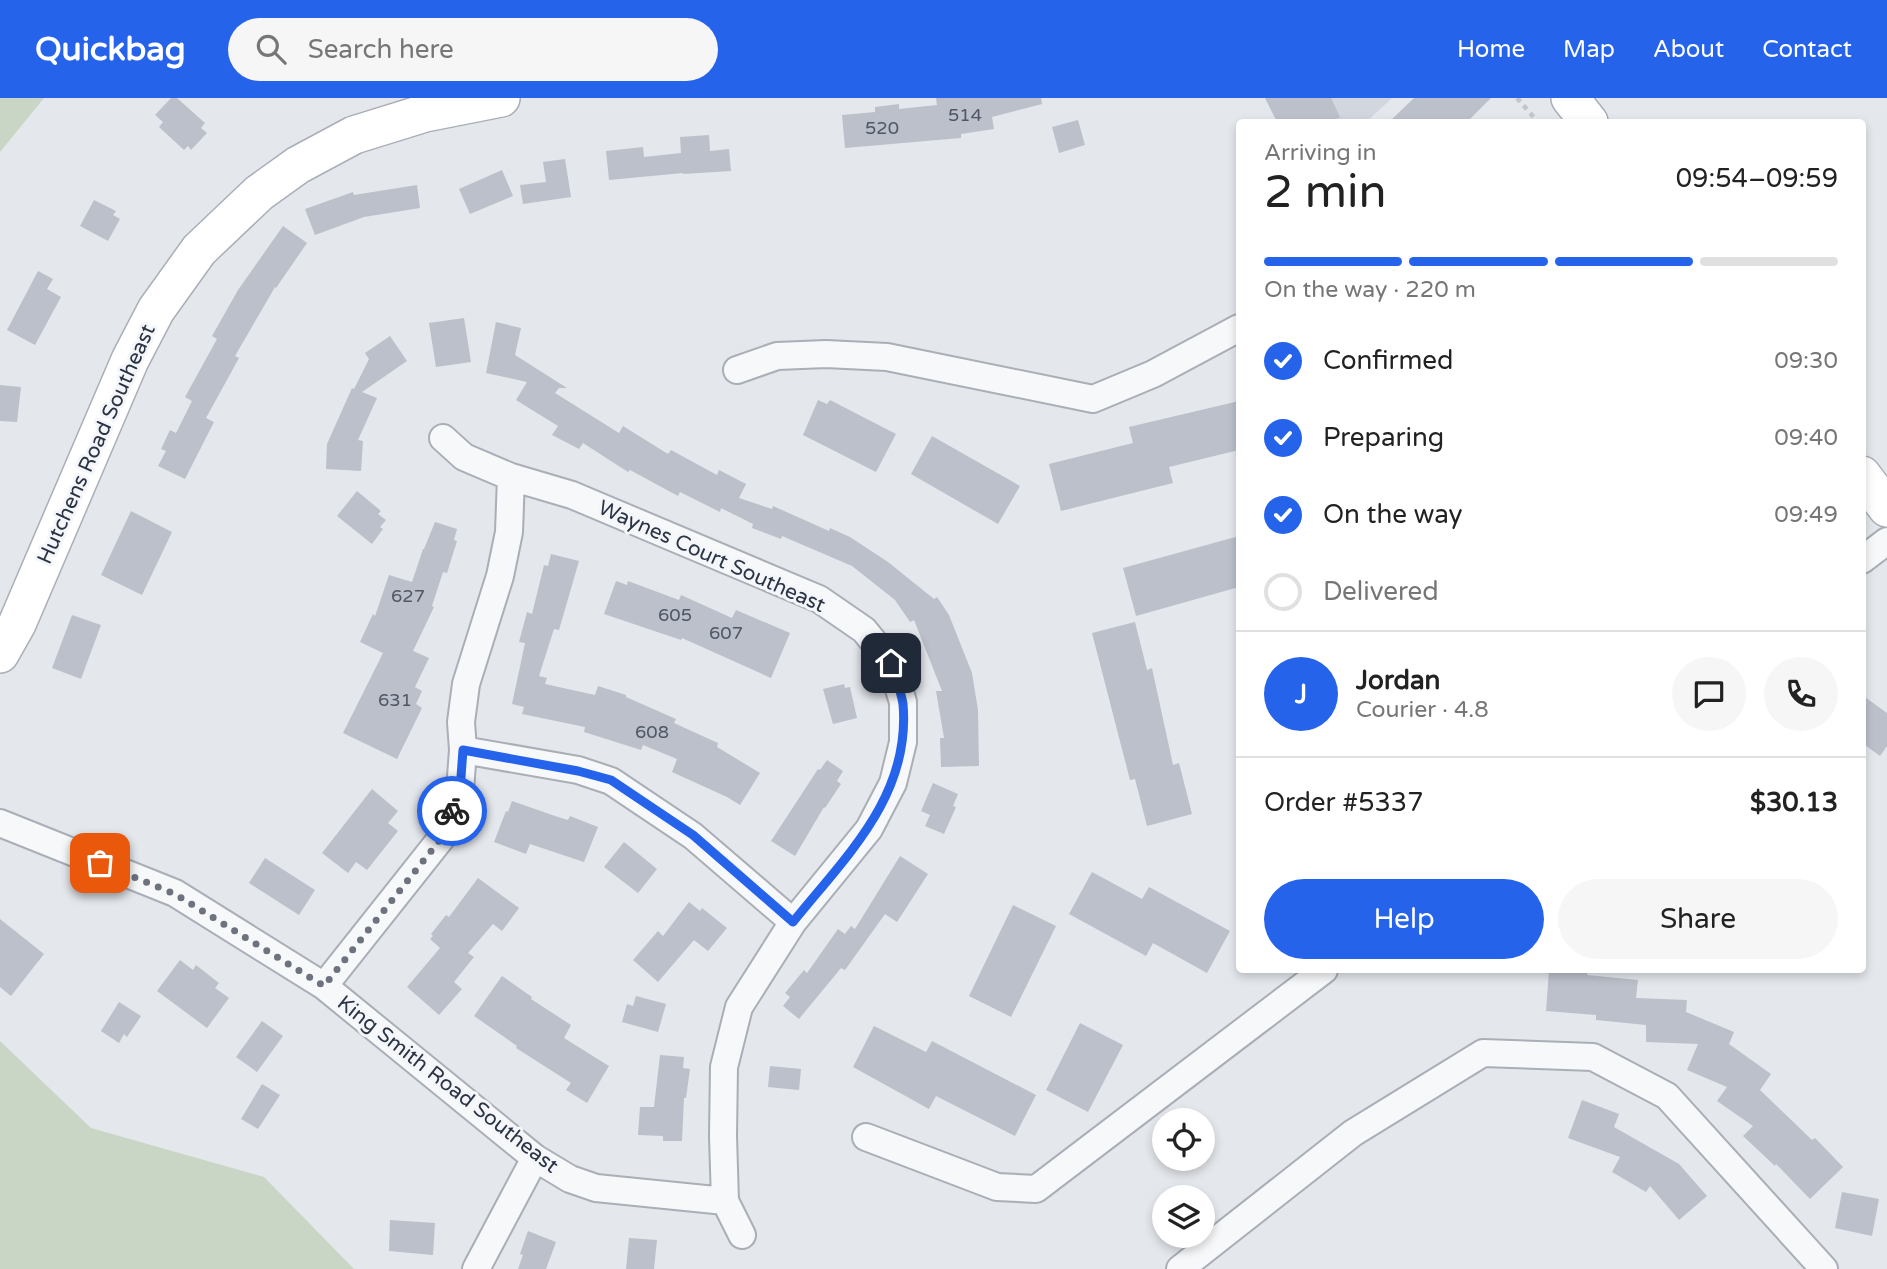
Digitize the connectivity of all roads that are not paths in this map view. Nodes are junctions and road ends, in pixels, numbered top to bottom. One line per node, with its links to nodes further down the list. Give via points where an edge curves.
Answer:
1 (500, 98): 12 (street, Hutchens Road Southeast, via 425,113 354,135 298,165 259,193 199,250 156,310 130,360 18,624)
2 (1570, 98): 3 (street)
3 (1587, 119)
4 (1236, 330): 5 (street, via 1153,374 1093,399 887,357 777,356)
5 (737, 370)
6 (443, 438): 7 (street, Waynes Court Southeast, via 464,457)
7 (511, 477): 13 (street, via 509,532 502,565 466,684); 15 (street, Waynes Court Southeast, via 572,495 819,598 864,630 891,663 903,702 903,742 893,783 869,829)
8 (1866, 480): 9 (street)
9 (1887, 508)
10 (1887, 541): 11 (street)
11 (1866, 557)
12 (0, 654)
13 (463, 750): 15 (street, via 611,780 693,835); 17 (street, via 460,790 443,836)
14 (0, 822): 17 (street, King Smith Road Southeast, via 175,894)
15 (793, 922): 20 (street, Waynes Court Southeast, via 739,1007 724,1067)
16 (1320, 973): 18 (street, via 1036,1189 997,1187)
17 (324, 986): 19 (street, King Smith Road Southeast)
18 (866, 1137)
19 (535, 1158): 20 (street, King Smith Road Southeast, via 570,1180 596,1188); 22 (street)
20 (725, 1201): 21 (street)
21 (742, 1235)
22 (476, 1269)
23 (1180, 1269): 24 (street, via 1353,1133 1483,1053 1593,1057 1667,1096)
24 (1825, 1269)

